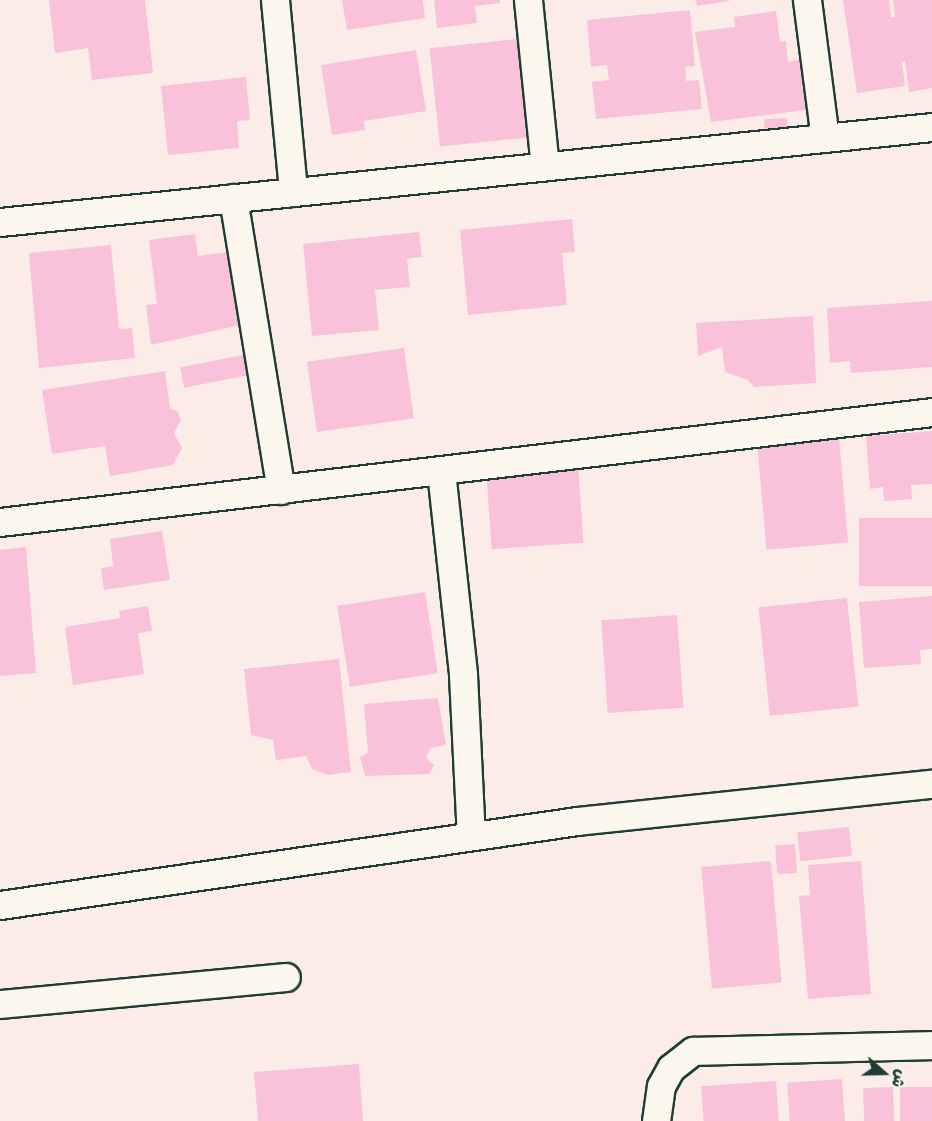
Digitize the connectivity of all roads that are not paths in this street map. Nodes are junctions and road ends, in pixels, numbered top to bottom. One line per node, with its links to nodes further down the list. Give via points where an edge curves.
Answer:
1 (275, 0): 7 (street)
2 (528, 0): 6 (street)
3 (807, 0): 5 (street)
4 (932, 127): 5 (street)
5 (825, 138): 6 (street)
6 (545, 166): 7 (street)
7 (293, 192): 8 (street)
8 (233, 198): 9 (street); 12 (street)
9 (0, 222)
10 (932, 412): 11 (street)
11 (441, 471): 12 (street); 15 (street, via 463,675)
12 (281, 490): 13 (street)
13 (0, 522)
14 (932, 784): 15 (street)
15 (471, 836): 16 (street)
16 (0, 905)
17 (286, 977): 18 (street)
18 (0, 1004)
19 (932, 1045): 20 (street, via 693,1051 671,1068 661,1086)
20 (657, 1121)

